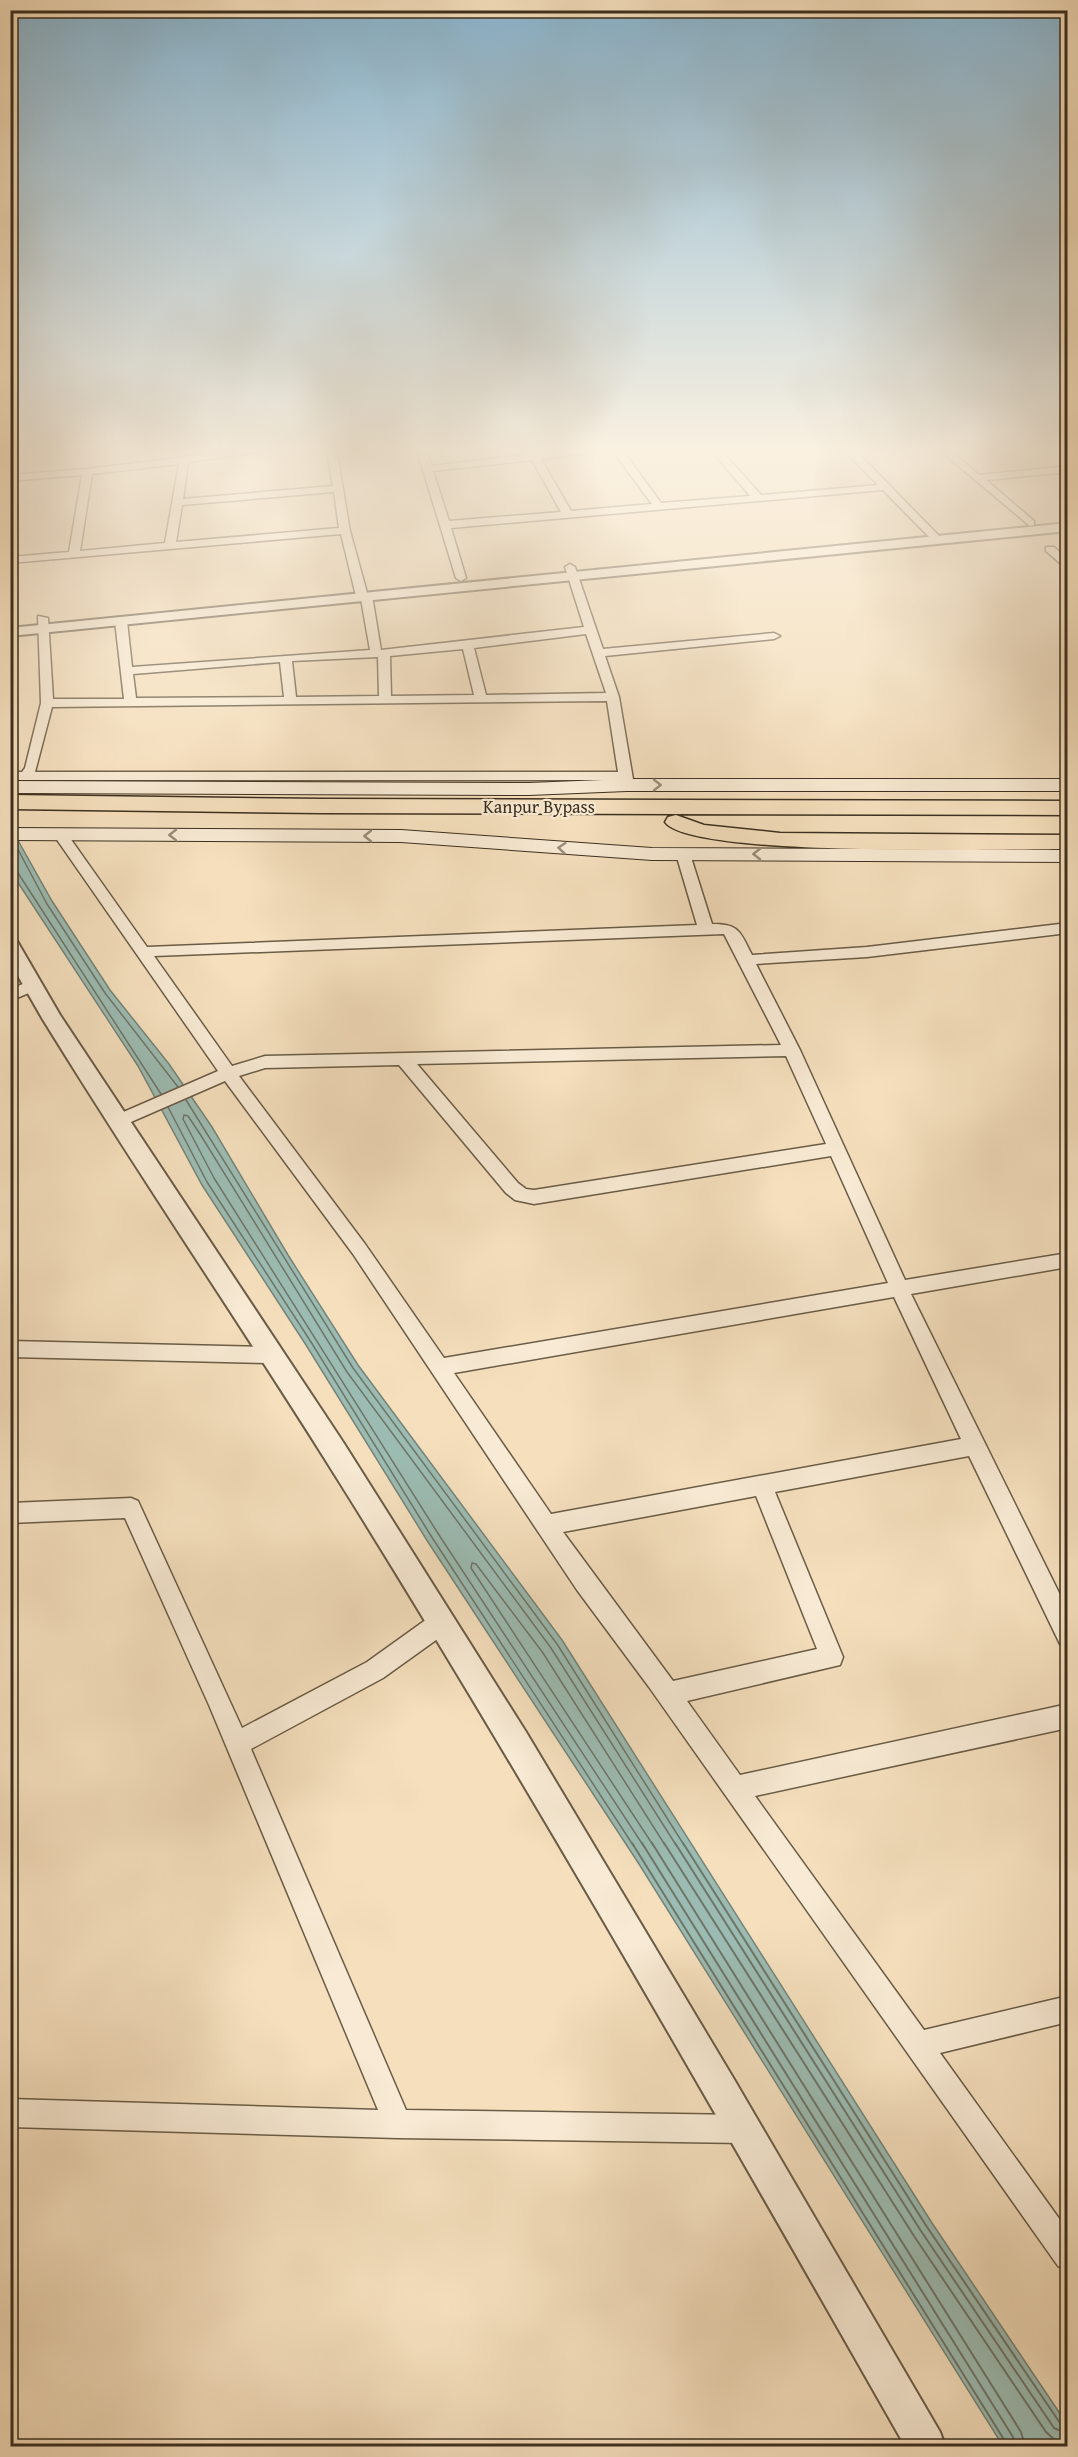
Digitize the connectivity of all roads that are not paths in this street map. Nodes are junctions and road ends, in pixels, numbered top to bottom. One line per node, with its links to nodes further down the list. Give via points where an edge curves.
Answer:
1 (353, 562): 6 (street)
2 (456, 562): 5 (street)
3 (668, 562): 4 (street)
4 (571, 571): 5 (street); 6 (street); 10 (street)
5 (461, 578): 6 (street)
6 (362, 593): 8 (street); 9 (street); 14 (street)
7 (10, 621): 9 (street)
8 (121, 621): 9 (street); 17 (street)
9 (42, 623): 11 (street); 23 (street)
10 (591, 630): 13 (street); 15 (street)
11 (10, 632)
12 (774, 636): 15 (street)
13 (468, 645): 14 (street); 19 (street)
14 (380, 653): 16 (street); 20 (street)
15 (599, 653): 18 (street)
16 (286, 658): 17 (street); 21 (street)
17 (127, 671): 22 (street)
18 (614, 697): 19 (street); 26 (street)
19 (481, 699): 20 (street)
20 (385, 700): 21 (street)
21 (290, 701): 22 (street)
22 (130, 702): 23 (street)
23 (47, 704): 25 (street)
24 (10, 776): 25 (street)
25 (26, 776): 26 (street)
26 (626, 780): 27 (main road, one-way to 27); 28 (main road, via 529,789)
27 (1068, 785)
28 (10, 787)
29 (1068, 795): 31 (highway, via 788,795)
30 (10, 802): 31 (highway, Kanpur Bypass)
31 (699, 807): 32 (highway, Kanpur Bypass)
32 (1068, 808)
33 (676, 822): 34 (highway, Kanpur Bypass); 35 (highway, Kanpur Bypass); 37 (highway, via 700,831 780,840)
34 (1068, 822)
35 (12, 829): 36 (main road)
36 (60, 834): 38 (main road, one-way to 36, via 401,836); 43 (street)
37 (1068, 842)
38 (683, 854): 39 (main road, one-way to 38); 41 (street)
39 (1068, 856)
40 (1068, 928): 44 (street, via 867,952)
41 (706, 930): 43 (street); 44 (street, via 733,933)
42 (10, 945): 45 (street)
43 (142, 952): 48 (street)
44 (748, 960): 46 (street)
45 (22, 991): 49 (street)
46 (792, 1050): 47 (street); 50 (street)
47 (402, 1058): 48 (street, via 266,1062); 50 (street, via 495,1170 521,1195 534,1197)
48 (228, 1073): 49 (street); 55 (street)
49 (118, 1121): 54 (street)
50 (837, 1149): 52 (street)
51 (1068, 1260): 52 (street)
52 (899, 1288): 55 (street); 56 (street)
53 (10, 1349): 54 (street)
54 (270, 1355): 60 (street)
55 (442, 1367): 59 (street)
56 (974, 1446): 57 (street); 61 (street)
57 (762, 1486): 59 (street); 62 (street, via 832,1657)
58 (10, 1513): 64 (street, via 131,1508)
59 (546, 1525): 62 (street)
60 (442, 1622): 64 (street, via 375,1670); 70 (street)
61 (1068, 1636)
62 (668, 1694): 65 (street)
63 (1068, 1716): 65 (street)
64 (237, 1744): 69 (street)
65 (735, 1788): 67 (street)
66 (1068, 2009): 67 (street)
67 (919, 2045): 71 (street)
68 (10, 2113): 69 (street)
69 (398, 2124): 70 (street)
70 (744, 2129): 72 (street)
71 (1068, 2256)
72 (926, 2446)

